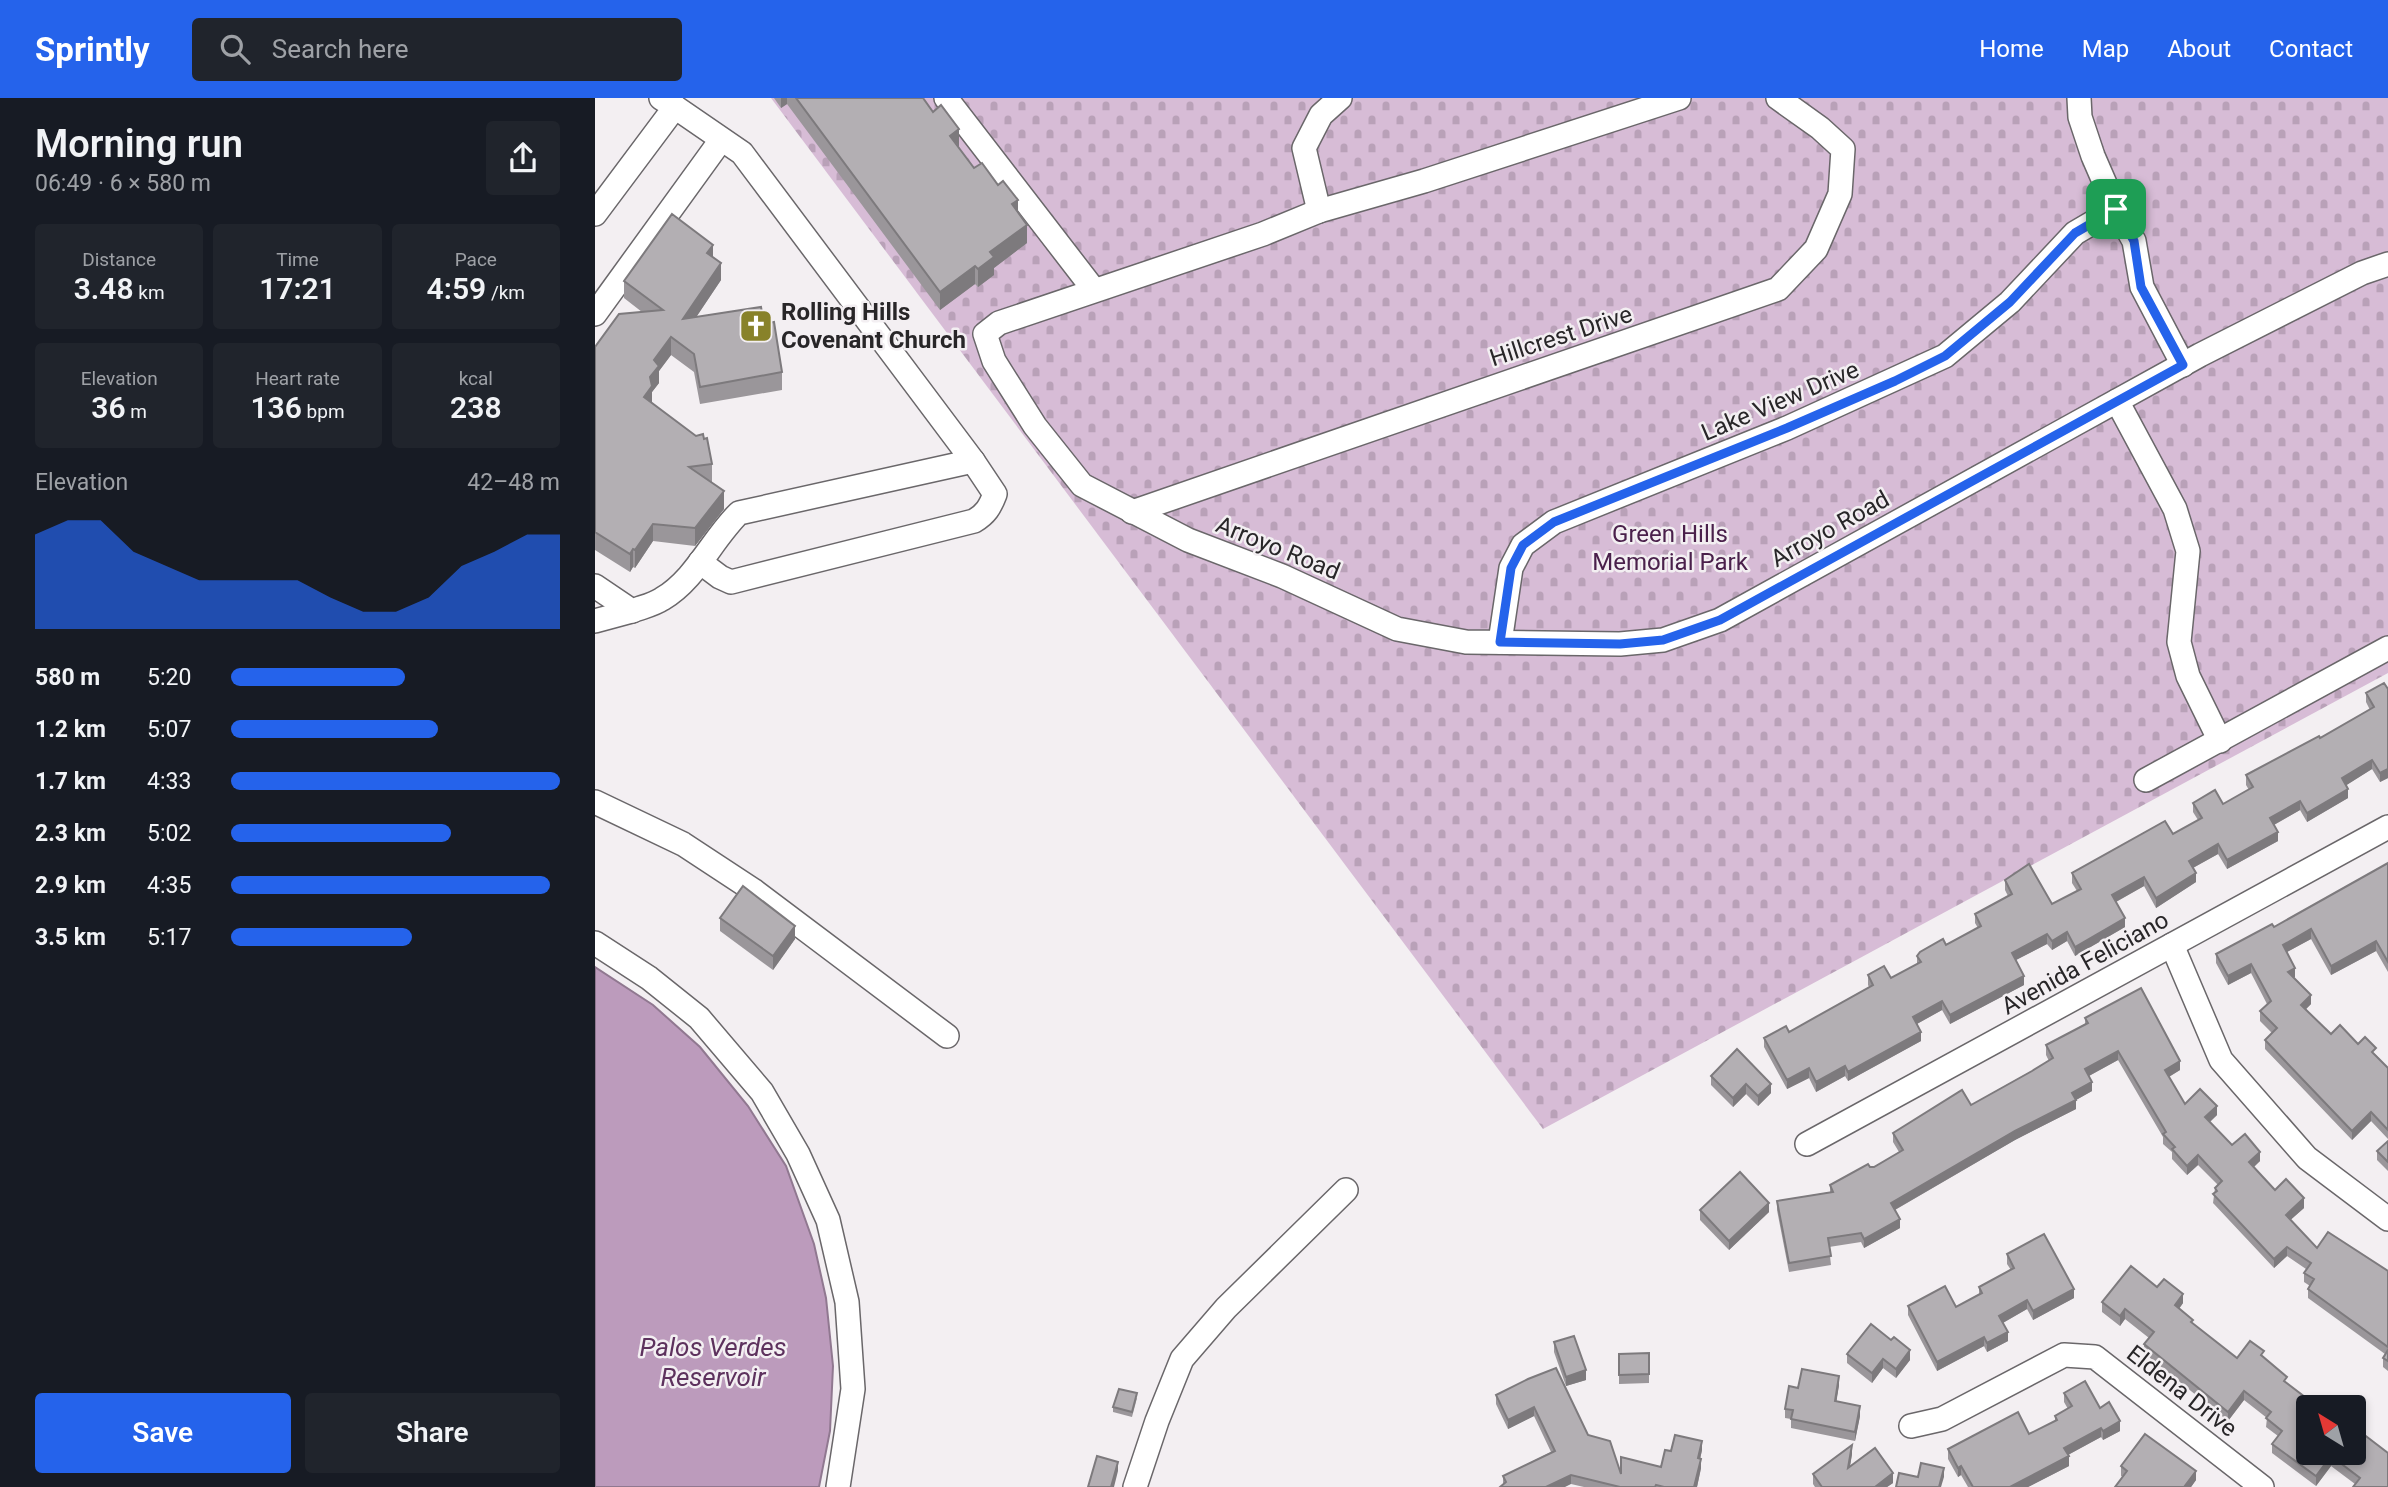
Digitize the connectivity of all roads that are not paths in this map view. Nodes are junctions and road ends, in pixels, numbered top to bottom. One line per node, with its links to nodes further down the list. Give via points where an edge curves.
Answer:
1 (946, 98): 12 (street)
2 (1340, 98): 9 (street, via 1321,115 1304,148)
3 (1679, 98): 9 (street)
4 (1778, 98): 17 (street, Hillcrest Drive, via 1843,149 1840,194 1816,249 1778,289)
5 (2079, 98): 8 (street, via 2080,117)
6 (668, 103): 7 (street); 10 (street)
7 (721, 140): 13 (street); 16 (street, via 742,153)
8 (2116, 209): 14 (street, via 2134,241 2141,287); 22 (street, Lake View Drive, via 2075,233 2010,302 1945,356 1787,428 1554,522 1523,545 1511,568)
9 (1319, 211): 12 (street)
10 (595, 214)
11 (2388, 264): 14 (street, Arroyo Road)
12 (1094, 290): 17 (street, Arroyo Road, via 999,323 985,334 994,361 1028,415 1082,485)
13 (595, 314)
14 (2183, 365): 15 (street, Arroyo Road)
15 (2117, 401): 22 (street, Arroyo Road, via 1720,620 1663,640); 24 (street, via 2175,509 2188,551 2179,642 2188,676)
16 (973, 461): 18 (street, via 739,513); 18 (street, via 995,494 991,507 974,521 731,582)
17 (1132, 512): 22 (street, Arroyo Road, via 1397,629 1466,642)
18 (700, 562): 20 (street, via 660,601)
19 (595, 586): 20 (street)
20 (632, 611): 21 (street)
21 (595, 621)
22 (1500, 642)
23 (2388, 648): 24 (street)
24 (2220, 741): 25 (street)
25 (2146, 780)
26 (595, 802): 30 (street, via 683,844 753,890)
27 (2388, 827): 29 (street, Avenida Feliciano)
28 (595, 943): 36 (street, via 699,1018 762,1092 798,1154 828,1220 847,1302 853,1389)
29 (2172, 945): 31 (street, Avenida Feliciano); 33 (street, via 2221,1060 2307,1158)
30 (947, 1035)
31 (1807, 1144)
32 (1346, 1190): 37 (street, via 1226,1308 1182,1359)
33 (2388, 1219)
34 (1911, 1426): 35 (street, Eldena Drive, via 1942,1419 2064,1354 2095,1357)
35 (2257, 1486)
36 (838, 1487)
37 (1135, 1487)

